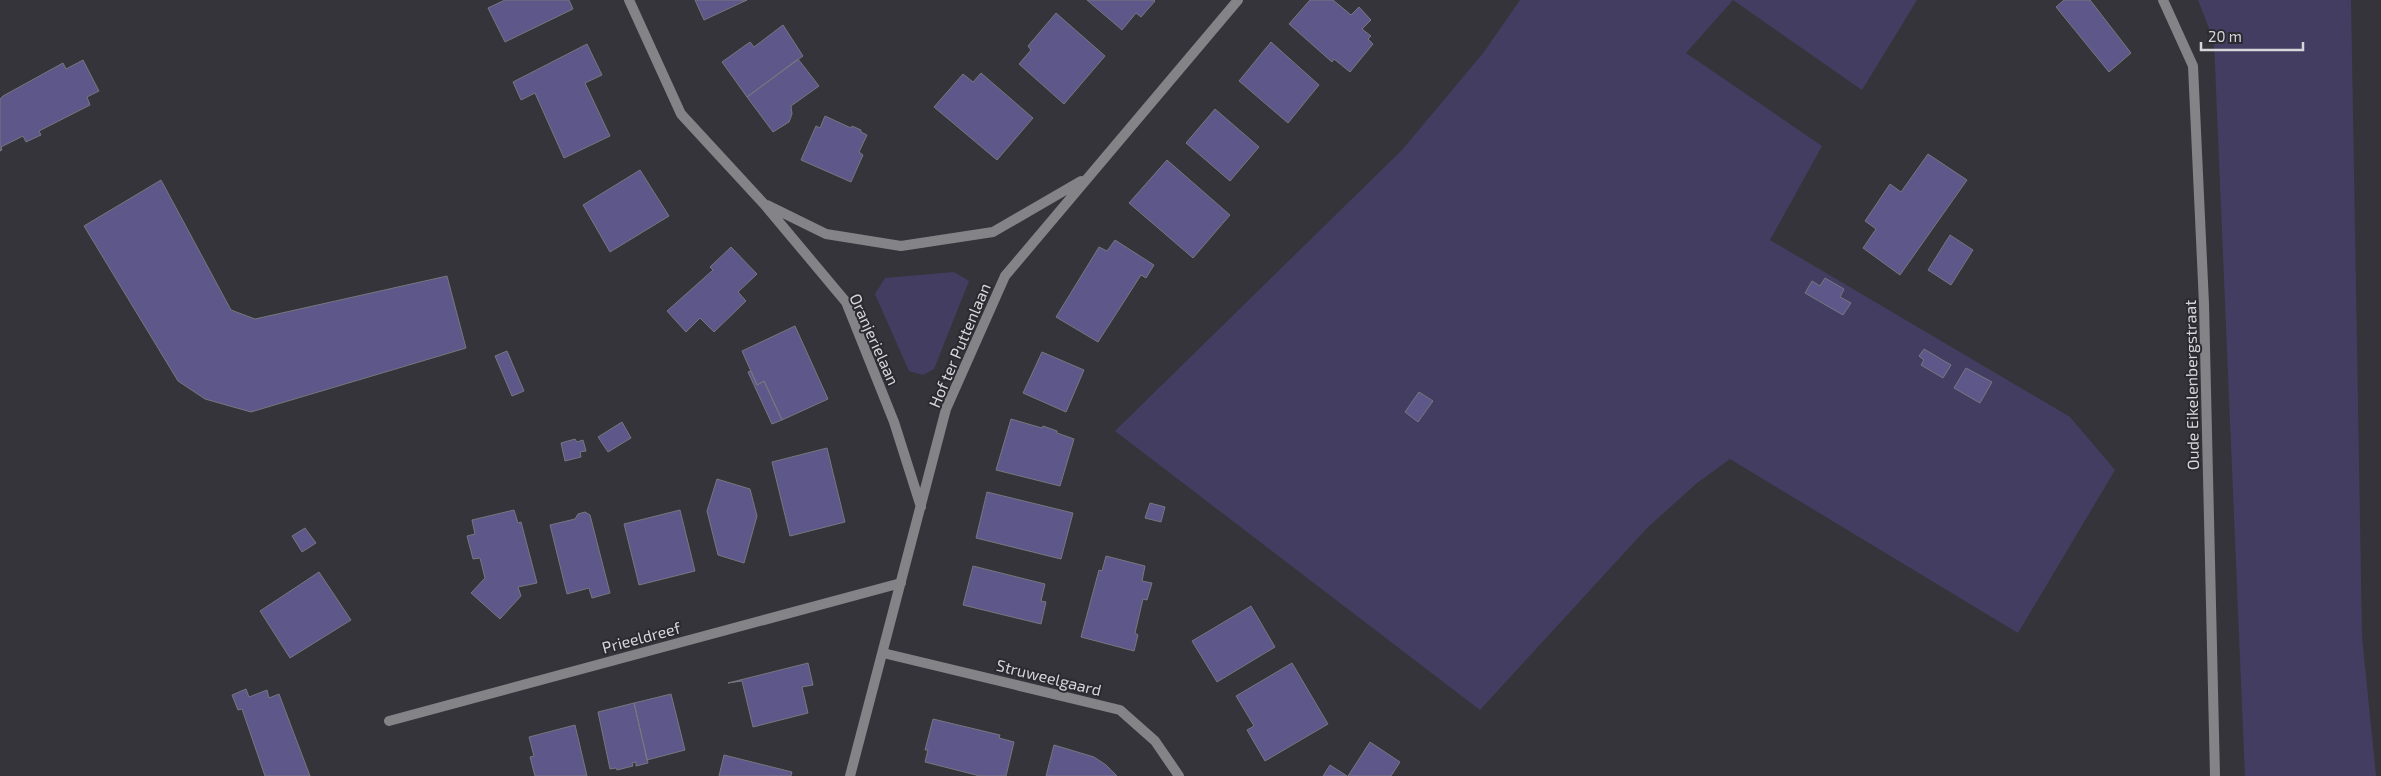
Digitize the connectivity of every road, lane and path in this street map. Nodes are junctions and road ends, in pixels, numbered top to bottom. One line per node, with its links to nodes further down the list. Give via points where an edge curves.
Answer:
1 (630, 0): 5 (street, Oranjerielaan, via 681,114)
2 (1238, 0): 4 (street, Hof ter Puttenlaan)
3 (2162, 0): 12 (street, Oude Eikelenbergstraat, via 2193,66 2204,304)
4 (1086, 178): 5 (street, Oranjerielaan, via 993,232 902,246 826,234); 6 (street, Hof ter Puttenlaan, via 1005,276 946,409)
5 (764, 204): 6 (street, Oranjerielaan, via 846,302 894,422)
6 (921, 507): 7 (street, Hof ter Puttenlaan)
7 (901, 583): 8 (street, Hof ter Puttenlaan); 9 (street, Prieeldreef)
8 (884, 653): 10 (street, Hof ter Puttenlaan); 11 (street, Struweelgaard, via 1120,710 1155,741)
9 (389, 720)
10 (850, 776)
11 (1179, 776)
12 (2215, 776)

